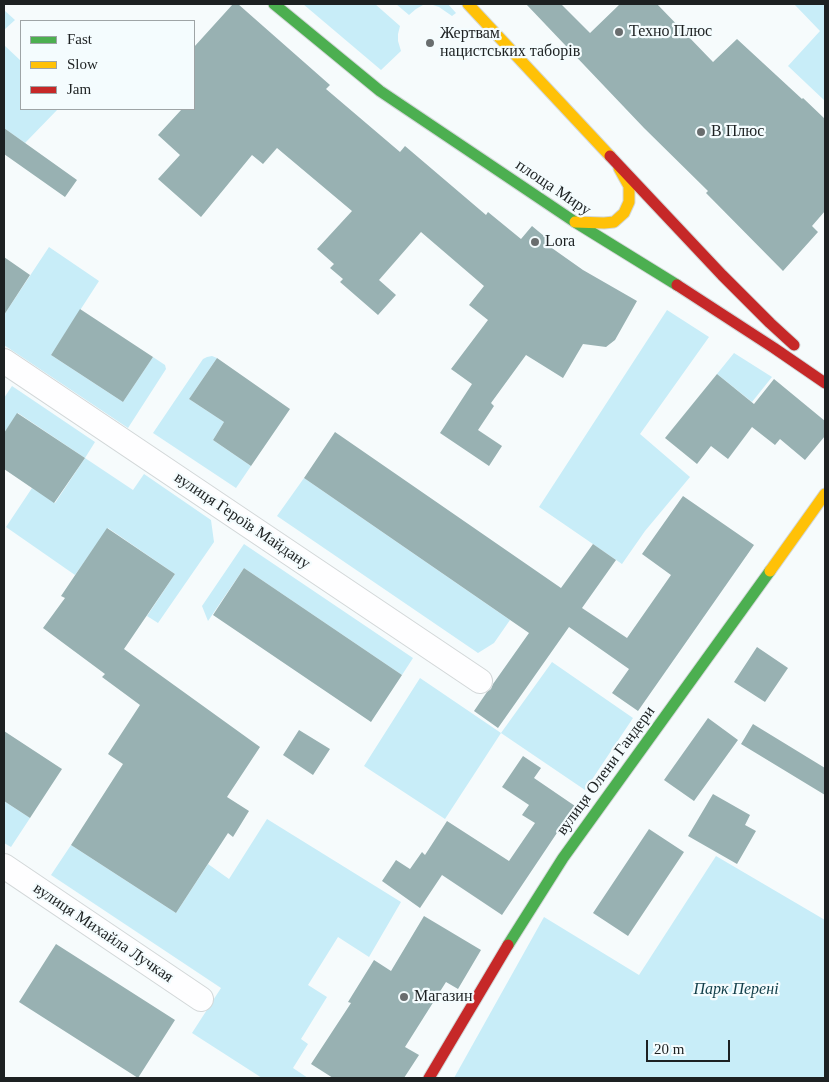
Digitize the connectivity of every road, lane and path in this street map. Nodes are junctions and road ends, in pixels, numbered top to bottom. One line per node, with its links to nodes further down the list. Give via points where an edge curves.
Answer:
1 (274, 4): 4 (main road, площа Миру, via 380,91)
2 (468, 4): 3 (main road)
3 (613, 158): 4 (main road, via 629,186 629,202 624,213 614,222); 5 (main road, via 722,275)
4 (575, 222): 9 (main road, площа Миру)
5 (799, 350)
6 (4, 361): 11 (street, вулиця Героїв Майдану)
7 (813, 362): 8 (main road)
8 (825, 373)
9 (825, 383)
10 (825, 494): 14 (main road, вулиця Олени Гандери, via 559,865)
11 (480, 681)
12 (4, 866): 13 (street, вулиця Михайла Лучкая)
13 (201, 999)
14 (429, 1078)

